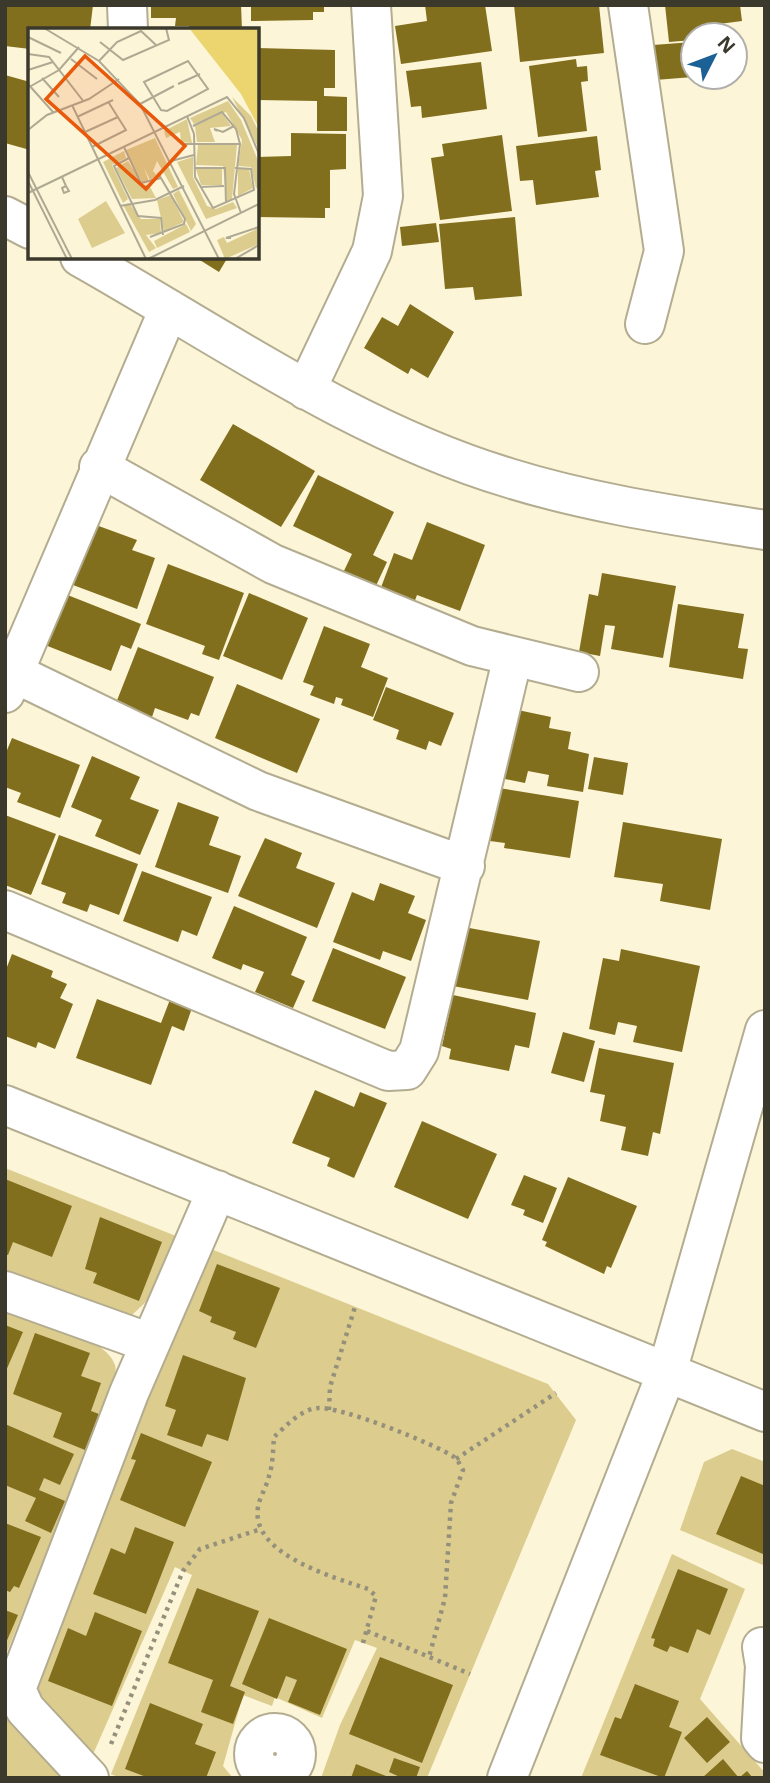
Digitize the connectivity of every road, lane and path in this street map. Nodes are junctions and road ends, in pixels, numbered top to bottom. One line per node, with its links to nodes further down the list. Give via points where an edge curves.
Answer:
1 (127, 5): 4 (street)
2 (371, 5): 10 (street, via 383,196 372,251)
3 (628, 5): 9 (street, via 664,251)
4 (128, 28)
5 (5, 216): 6 (street)
6 (28, 228)
7 (82, 259): 8 (street)
8 (169, 309): 10 (street); 11 (street)
9 (645, 324)
10 (306, 390): 12 (street, via 382,429 508,478 629,508)
11 (99, 467): 13 (street, via 274,564 472,646); 15 (street)
12 (765, 530)
13 (513, 656): 14 (street); 16 (street)
14 (579, 672)
15 (10, 683): 16 (street, via 258,791)
16 (465, 866): 17 (street, via 419,1051 407,1070 388,1070)
17 (5, 910)
18 (765, 1030): 24 (street)
19 (5, 1105): 20 (street)
20 (217, 1190): 23 (street); 24 (street)
21 (5, 1291): 23 (street)
22 (355, 1307): 26 (path)
23 (150, 1343): 36 (street, via 16,1689 25,1709)
24 (667, 1372): 27 (street); 37 (street)
25 (555, 1393): 28 (path)
26 (329, 1409): 28 (path, via 436,1447); 29 (path, via 317,1407 274,1437 270,1474 258,1507)
27 (765, 1412)
28 (456, 1459): 33 (path, via 463,1470 451,1503 445,1598)
29 (261, 1529): 30 (path, via 284,1554 376,1596); 36 (path, via 200,1549 183,1571 101,1766)
30 (367, 1631): 32 (path); 33 (path)
31 (764, 1638): 35 (street, via 761,1738)
32 (363, 1643)
33 (429, 1657): 34 (path)
34 (470, 1674)
35 (765, 1743)
36 (88, 1778)
37 (507, 1778)

